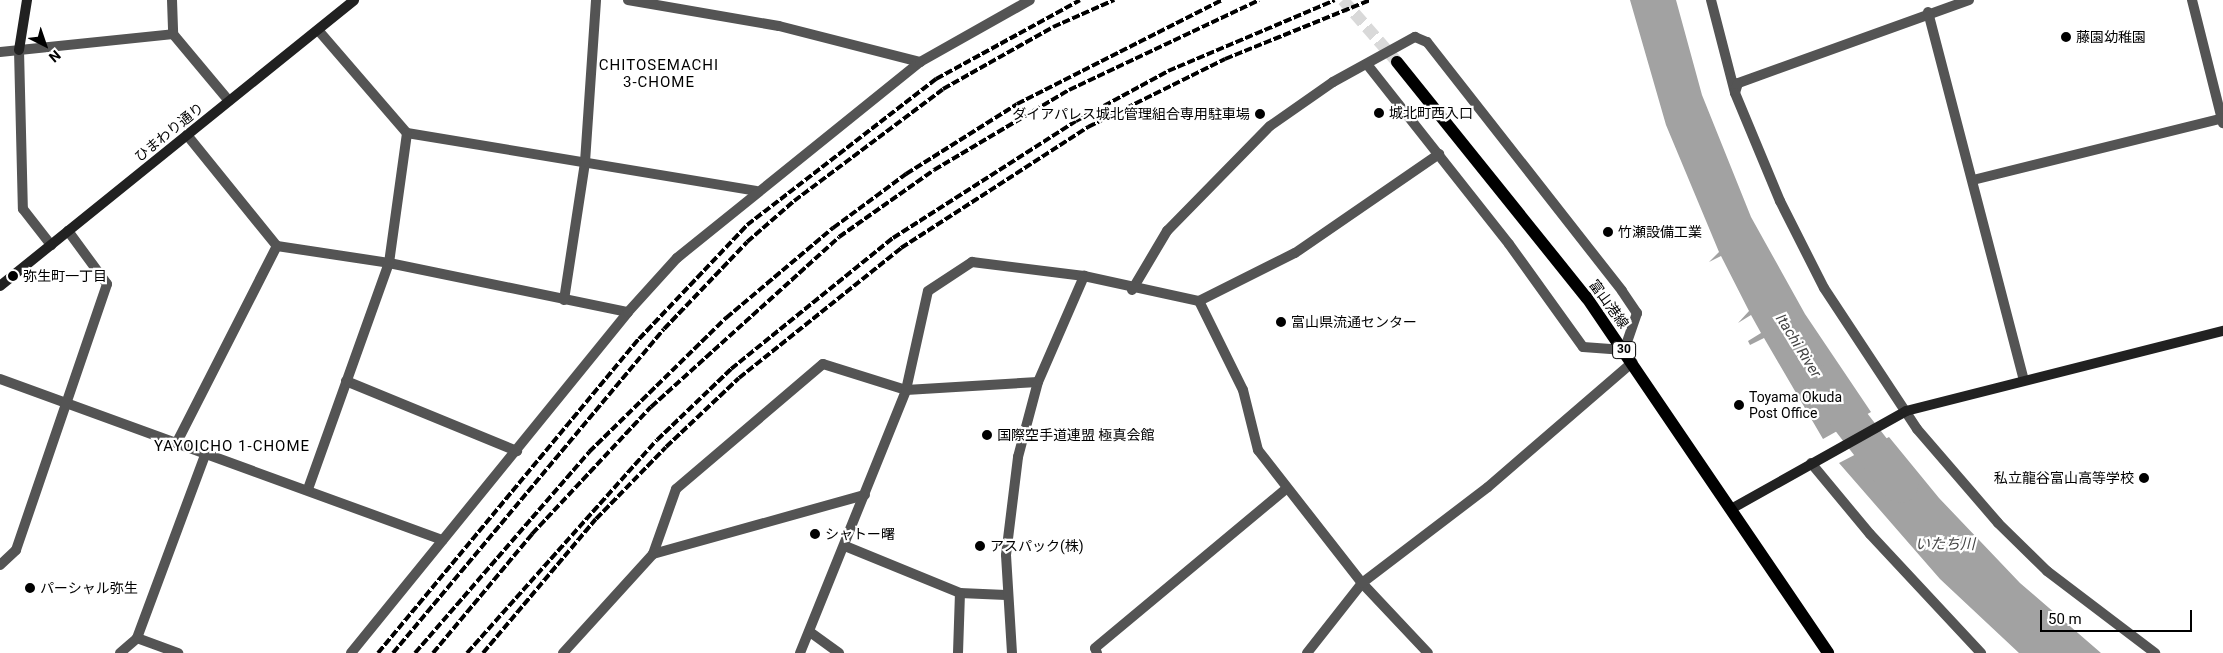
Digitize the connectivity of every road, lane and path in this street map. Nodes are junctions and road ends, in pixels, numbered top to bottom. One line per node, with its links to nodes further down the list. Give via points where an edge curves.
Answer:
1 (27, 0): 13 (street)
2 (172, 0): 12 (street)
3 (354, 0): 11 (street, ひまわり通り)
4 (596, 0): 24 (street)
5 (628, 0): 15 (street, via 779,26)
6 (1030, 0): 15 (street)
7 (1711, 0): 18 (street)
8 (1969, 0): 10 (street)
9 (2192, 0): 20 (street)
10 (1928, 12): 18 (street, via 1738,83); 25 (street)
11 (318, 30): 19 (street, ひまわり通り); 21 (street)
12 (173, 34): 13 (street); 19 (street)
13 (19, 50): 14 (street); 28 (street, via 23,209)
14 (0, 52)
15 (920, 62): 26 (street)
16 (1397, 62): 38 (main road, 富山港線 / 30, via 1450,123)
17 (1367, 64): 23 (street); 33 (street, via 1270,126 1220,173 1167,231); 38 (street, via 1415,37 1427,42 1637,314)
18 (1735, 93): 46 (street, via 1780,201 1824,288)
19 (229, 101): 22 (street, ひまわり通り)
20 (2222, 120): 25 (street)
21 (407, 133): 24 (street); 30 (street)
22 (187, 135): 27 (street, ひまわり通り); 29 (street)
23 (1439, 154): 35 (street, via 1295,253); 38 (street, via 1583,347)
24 (585, 162): 26 (street); 34 (street)
25 (1973, 180): 41 (street)
26 (756, 191): 36 (street, via 677,258)
27 (68, 231): 28 (street, ひまわり通り); 45 (street, via 107,284)
28 (51, 245): 32 (street, ひまわり通り)
29 (277, 246): 30 (street); 47 (street)
30 (390, 263): 34 (street); 42 (street)
31 (1084, 276): 33 (street); 43 (street); 44 (street, via 972,262 928,291)
32 (0, 286)
33 (1132, 290): 35 (street)
34 (564, 300): 36 (street)
35 (1199, 301): 52 (street, via 1243,390 1258,450)
36 (628, 312): 48 (street)
37 (2223, 331): 41 (street)
38 (1624, 350): 39 (main road, 富山港線 / 30)
39 (1632, 362): 54 (main road, 富山港線 / 30); 59 (street, via 1488,487)
40 (0, 378): 45 (street)
41 (2024, 380): 46 (street)
42 (346, 381): 48 (street); 51 (street)
43 (1038, 382): 44 (street); 61 (street, via 1018,456)
44 (906, 390): 53 (street); 57 (street, via 823,364 676,488)
45 (65, 400): 47 (street); 58 (street, via 16,550)
46 (1906, 410): 50 (street); 77 (street, via 1998,523 2047,571)
47 (177, 442): 49 (street)
48 (518, 451): 55 (street)
49 (206, 452): 51 (street); 63 (street)
50 (1815, 461): 54 (street); 76 (street, via 1870,534)
51 (308, 489): 55 (street)
52 (1286, 489): 59 (street); 72 (street, via 1095,648)
53 (865, 495): 56 (street); 57 (street)
54 (1731, 509): 75 (main road, 富山港線 / 30)
55 (443, 540): 66 (street)
56 (845, 546): 60 (street); 62 (street)
57 (653, 554): 67 (street)
58 (0, 565)
59 (1362, 583): 73 (street); 74 (street)
60 (960, 593): 61 (street); 70 (street)
61 (1006, 595): 71 (street)
62 (810, 632): 68 (street); 69 (street)
63 (137, 638): 64 (street); 65 (street)
64 (120, 653)
65 (178, 653)
66 (351, 653)
67 (563, 653)
68 (800, 653)
69 (839, 653)
70 (958, 653)
71 (1012, 653)
72 (1097, 653)
73 (1307, 653)
74 (1428, 653)
75 (1828, 653)
76 (1981, 653)
77 (2155, 653)

